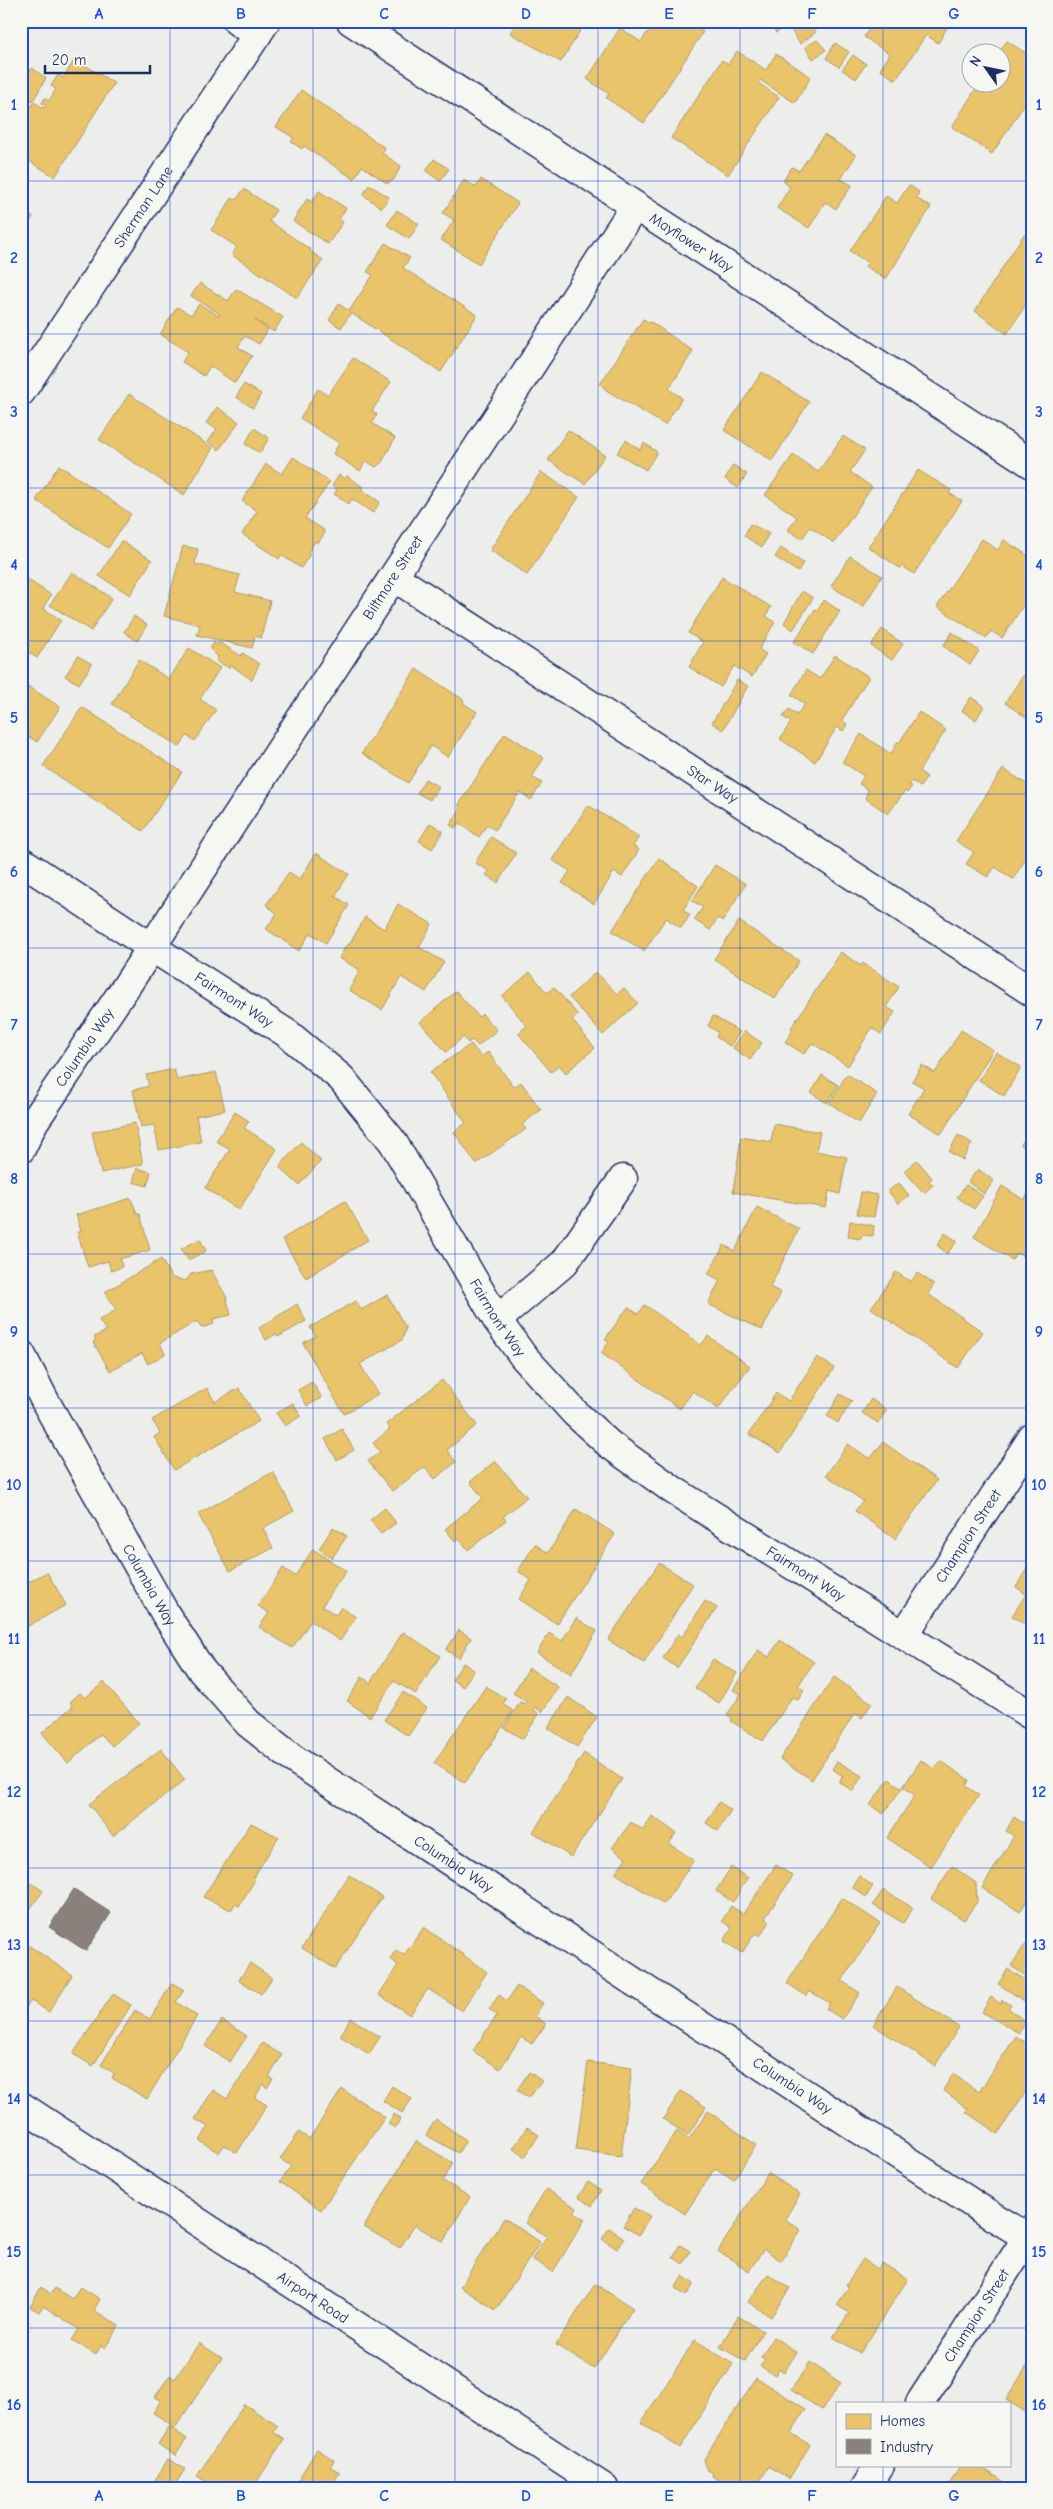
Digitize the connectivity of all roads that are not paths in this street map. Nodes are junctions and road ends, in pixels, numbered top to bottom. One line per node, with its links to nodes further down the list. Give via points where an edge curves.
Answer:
1 (351, 21): 3 (street, Mayflower Way)
2 (253, 26): 4 (street, Sherman Lane)
3 (635, 206): 5 (street, Mayflower Way); 6 (street, Biltmore Street)
4 (21, 392)
5 (1032, 464)
6 (394, 578): 8 (street, Biltmore Street); 9 (street, Star Way)
7 (21, 861): 8 (street, Fairmont Way)
8 (151, 947): 10 (street, Columbia Way, via 34,1122); 12 (street, Fairmont Way, via 288,1034 341,1078 393,1142)
9 (1032, 992)
10 (21, 1150)
11 (623, 1179): 12 (street, via 564,1263)
12 (497, 1320): 15 (street, Fairmont Way, via 536,1371 609,1444 673,1490)
13 (21, 1354): 18 (street, Columbia Way, via 166,1615 202,1671 248,1723 292,1758 984,2211)
14 (1032, 1438): 15 (street, Champion Street)
15 (904, 1635): 16 (street, Fairmont Way)
16 (1032, 1716)
17 (25, 2118): 21 (street, Airport Road)
18 (1030, 2233): 19 (street, Champion Street)
19 (921, 2402)
20 (879, 2466): 22 (street)
21 (604, 2488)
22 (865, 2488)

